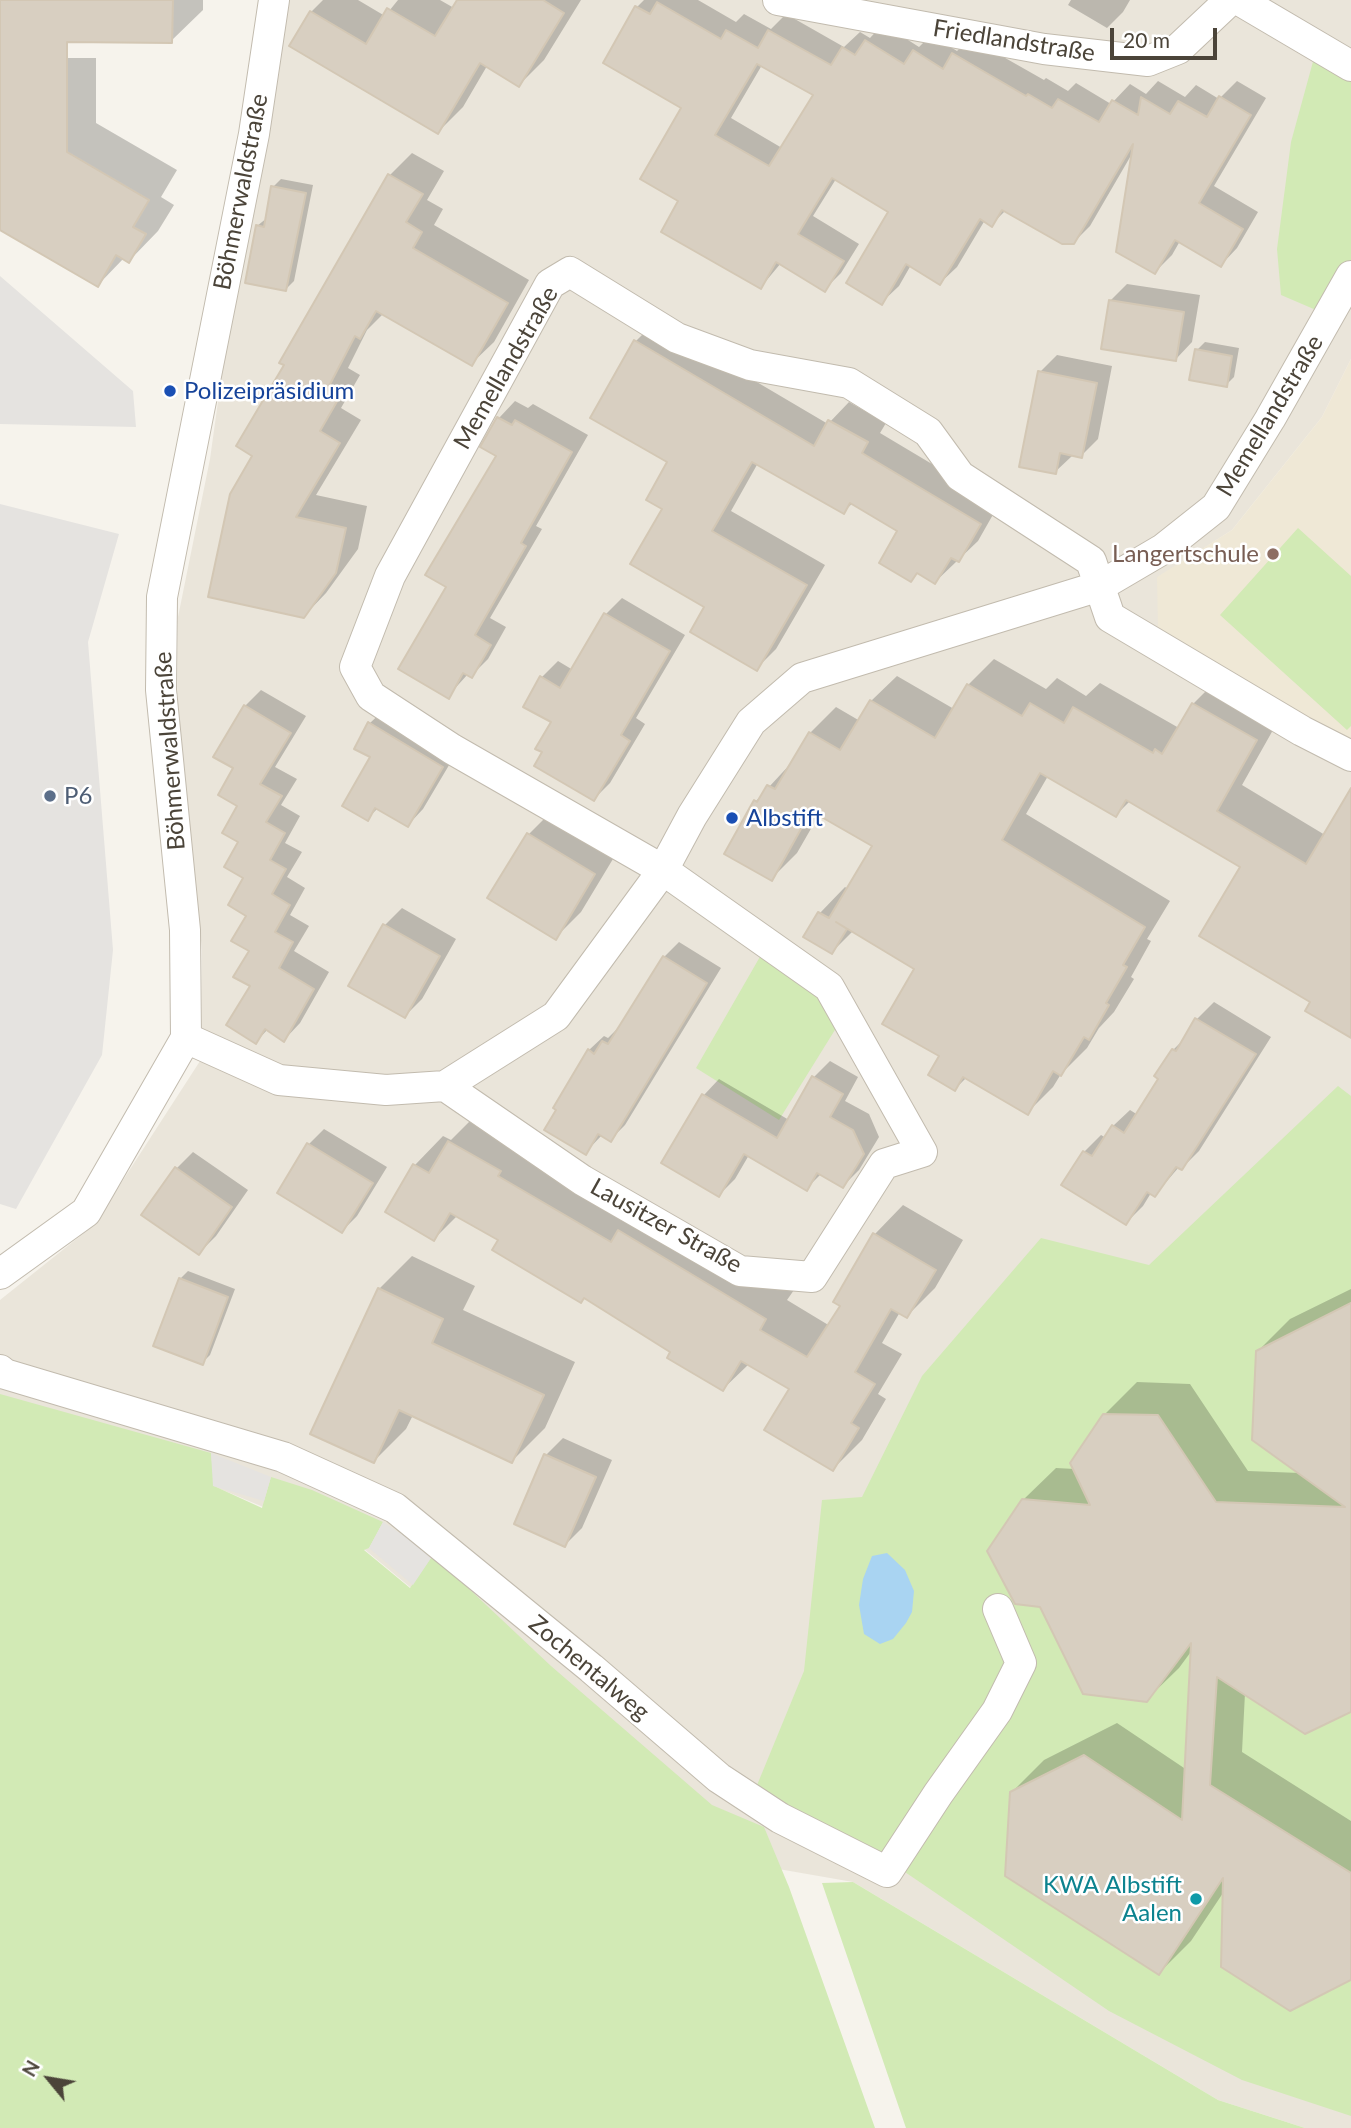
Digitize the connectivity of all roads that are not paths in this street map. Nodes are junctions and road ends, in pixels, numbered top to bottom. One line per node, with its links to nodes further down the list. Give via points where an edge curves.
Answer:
1 (274, 0): 10 (street, Böhmerwaldstraße, via 254,134 162,597 161,690 185,930)
2 (778, 0): 3 (street, Friedlandstraße, via 1044,49 1148,61 1178,49)
3 (1230, 0)
4 (1239, 0): 5 (street)
5 (1351, 66)
6 (1351, 276): 7 (street, Memellandstraße, via 1216,507 1163,549)
7 (1100, 586): 8 (street, Memellandstraße, via 1110,617); 9 (street, Memellandstraße, via 802,678 751,722); 9 (street, Memellandstraße, via 1091,561 960,476 928,432 849,383 750,365 677,338 570,272 550,284 390,576 355,667 371,696)
8 (1351, 756)
9 (663, 870): 11 (street, Memellandstraße, via 556,1016); 11 (street, Lausitzer Straße, via 829,987 922,1152 884,1164 812,1277 740,1271 582,1180)
10 (186, 1038): 11 (street, Memellandstraße, via 279,1080 386,1090); 12 (street, via 86,1212)
11 (445, 1086)
12 (0, 1274)
13 (0, 1370): 14 (street, Zochentalweg, via 283,1457 396,1508 719,1778 780,1818 887,1872 997,1711 1021,1663)
14 (998, 1609)

